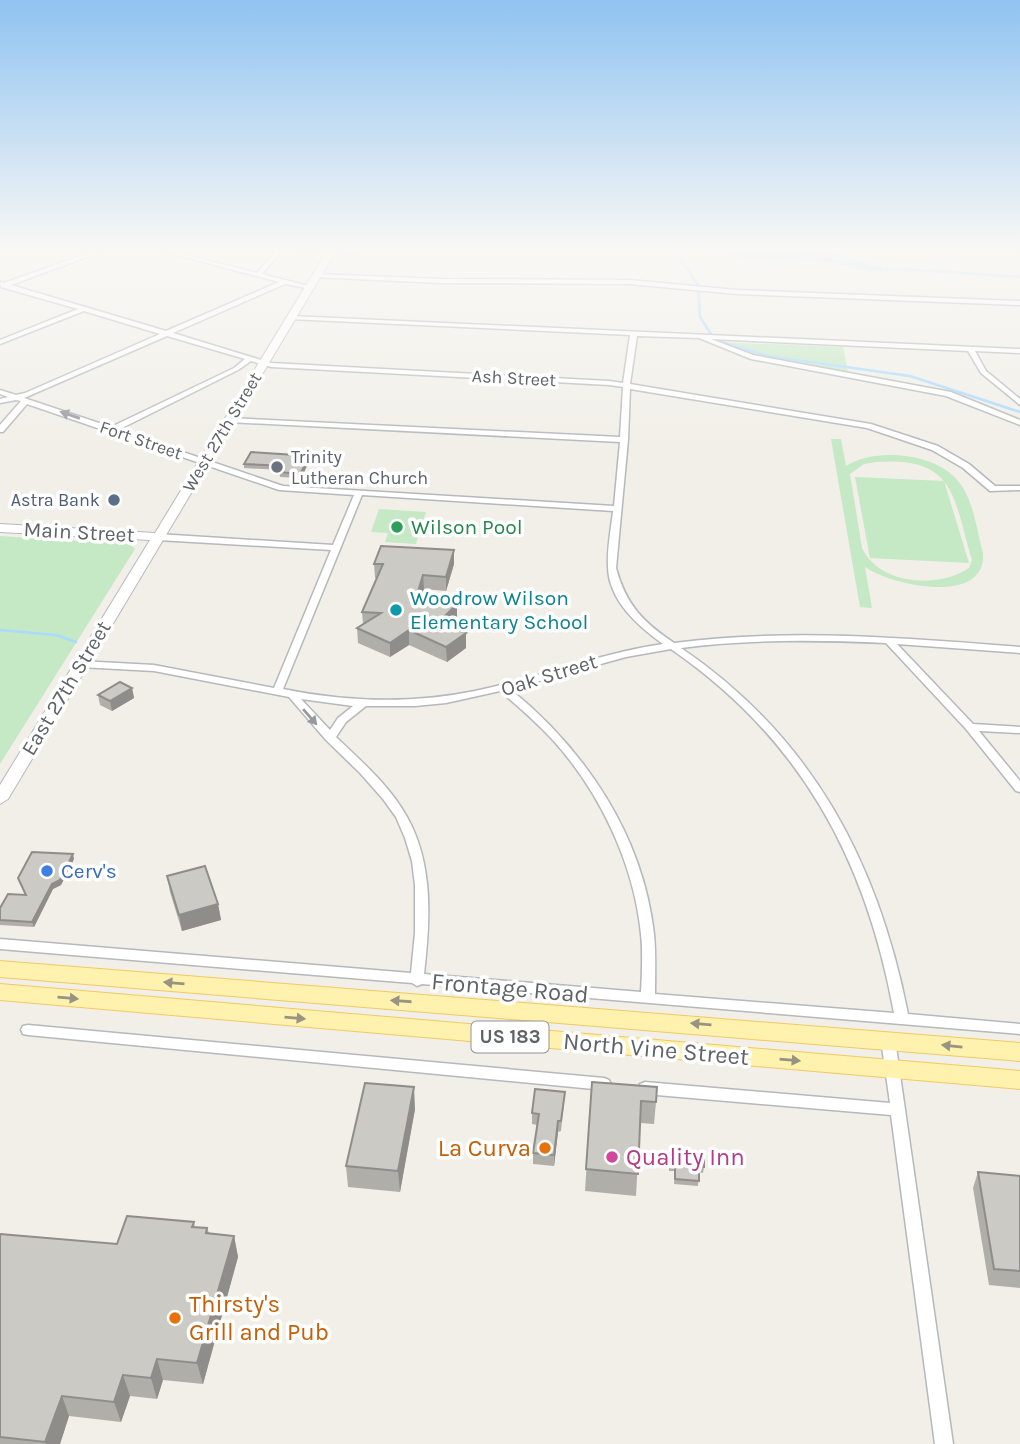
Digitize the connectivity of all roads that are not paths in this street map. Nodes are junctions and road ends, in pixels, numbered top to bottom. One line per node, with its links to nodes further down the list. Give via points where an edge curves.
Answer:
1 (60, 318): 9 (street)
2 (116, 318): 6 (street, Ash Street)
3 (201, 318): 6 (street)
4 (291, 318): 13 (main road, West 27th Street)
5 (299, 318): 7 (street)
6 (167, 333): 12 (street, Ash Street); 18 (street)
7 (634, 334): 8 (street); 16 (street)
8 (703, 337): 10 (street); 23 (street, via 751,357 948,394)
9 (0, 342)
10 (970, 349): 11 (street); 21 (street, via 984,372)
11 (1020, 351)
12 (251, 358): 13 (street, Ash Street); 14 (street)
13 (264, 362): 15 (main road, West 27th Street); 16 (street, Ash Street)
14 (236, 369): 15 (street); 25 (street)
15 (256, 376): 22 (main road, West 27th Street)
16 (626, 385): 26 (street); 28 (street, Ash Street, via 868,426 935,448 967,466 993,489)
17 (0, 392): 18 (street, Fort Street)
18 (15, 397): 19 (street, Fort Street); 20 (street)
19 (26, 400): 24 (street); 25 (street, Fort Street, one-way to 19)
20 (0, 401)
21 (1020, 403)
22 (229, 419): 26 (street); 27 (main road, West 27th Street)
23 (1020, 423)
24 (0, 430)
25 (111, 430): 27 (street, Fort Street)
26 (624, 440): 30 (street)
27 (204, 462): 29 (street, Fort Street, via 282,488); 32 (main road, West 27th Street)
28 (1020, 488)
29 (359, 493): 30 (street, Fort Street); 33 (street)
30 (617, 509): 36 (street, via 614,586 640,623)
31 (0, 528): 32 (main road, Main Street)
32 (158, 537): 33 (street); 34 (main road, West 27th Street)
33 (337, 548): 40 (street)
34 (111, 613): 38 (main road, East 27th Street)
35 (889, 640): 36 (street, Oak Street, via 742,636); 37 (street, Oak Street); 43 (street)
36 (671, 645): 39 (street, Oak Street, via 582,664); 53 (street, via 711,673 781,743 831,811 849,844 890,953)
37 (1020, 650)
38 (80, 664): 40 (street, Oak Street, via 162,669); 47 (main road, East 27th Street)
39 (504, 689): 42 (street, Oak Street, via 462,699); 52 (street, via 575,757 617,826 636,873 647,928)
40 (277, 692): 41 (street, Oak Street)
41 (292, 694): 42 (street, Oak Street); 45 (street, one-way to 45)
42 (362, 704): 45 (street, via 342,720)
43 (970, 727): 44 (street); 46 (street)
44 (1020, 730)
45 (330, 738): 50 (street, via 389,798 407,830 425,909)
46 (1020, 788)
47 (0, 799)
48 (0, 944): 50 (street, Frontage Road)
49 (0, 969): 56 (main road, North Vine Street / US 183, one-way to 49)
50 (417, 981): 52 (street, Frontage Road)
51 (0, 992): 58 (main road, North Vine Street / US 183, one-way to 58)
52 (648, 999): 53 (street, Frontage Road)
53 (902, 1020): 54 (street, Frontage Road)
54 (1020, 1029)
55 (28, 1030): 60 (street)
56 (888, 1040): 57 (main road, North Vine Street / US 183, one-way to 56); 58 (street)
57 (1020, 1052)
58 (892, 1069): 59 (main road, North Vine Street / US 183); 60 (street)
59 (1020, 1080)
60 (897, 1110): 61 (street)
61 (944, 1444)

